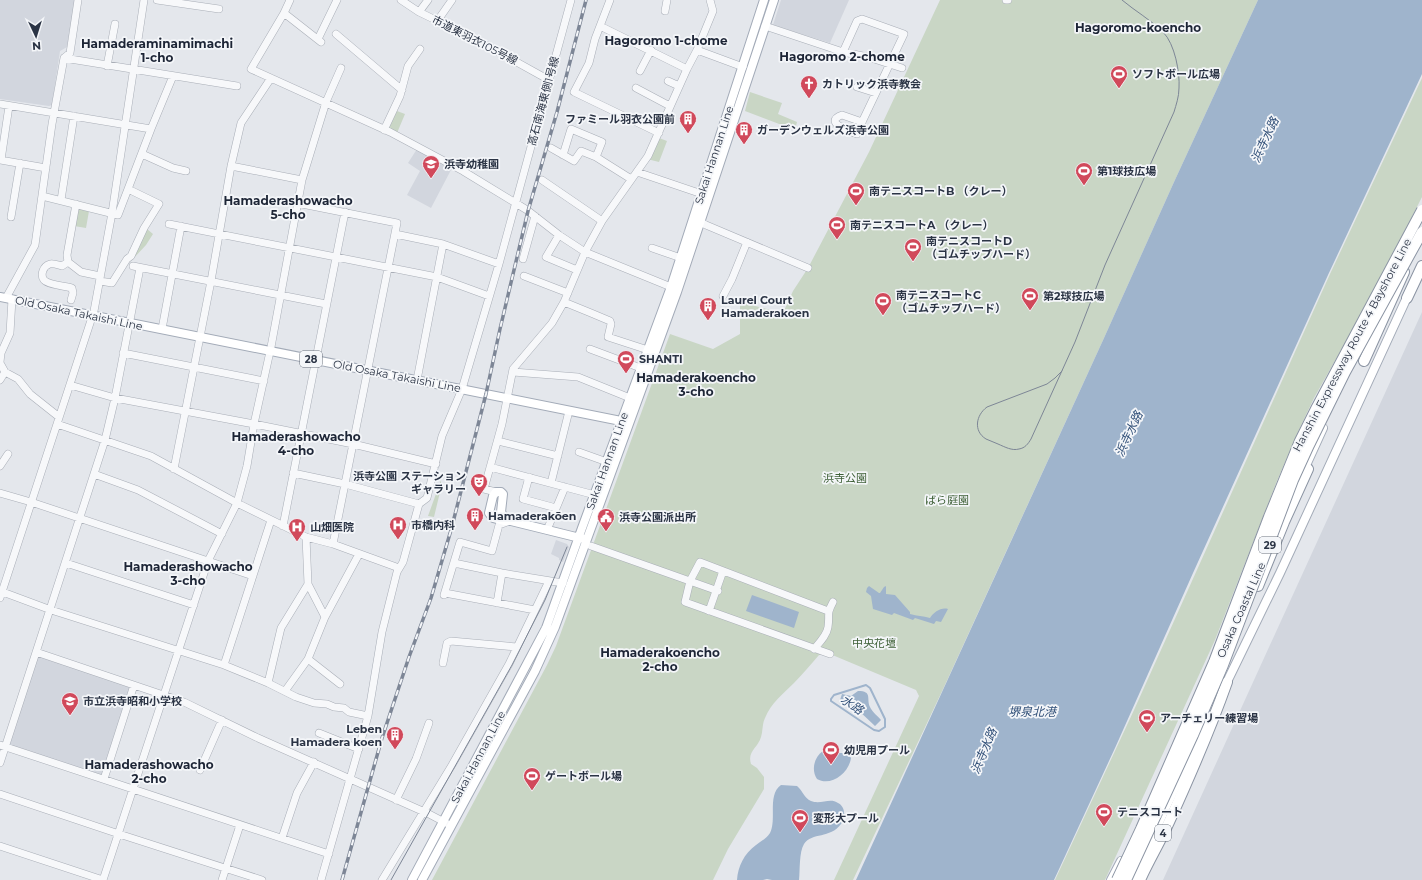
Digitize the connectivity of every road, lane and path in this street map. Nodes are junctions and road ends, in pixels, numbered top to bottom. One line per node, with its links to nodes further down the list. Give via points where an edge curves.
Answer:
1 (78, 0): 28 (street, via 70,53)
2 (144, 0): 35 (street)
3 (157, 0): 15 (street)
4 (290, 0): 18 (street)
5 (337, 0): 18 (street, via 320,40)
6 (401, 0): 17 (street, 市道東羽衣105号線)
7 (428, 0): 17 (street)
8 (452, 0): 19 (street)
9 (571, 0): 39 (street, 高石南海東側1号線)
10 (610, 0): 21 (street)
11 (667, 0): 16 (street)
12 (710, 0): 26 (street, via 713,12)
13 (764, 0): 32 (main road, Sakai Hannan Line)
14 (774, 0): 22 (main road, Sakai Hannan Line)
15 (219, 9)
16 (665, 11)
17 (419, 12): 19 (street, 市道東羽衣105号線)
18 (284, 13): 38 (street, via 251,69)
19 (438, 20): 39 (street, 市道東羽衣105号線)
20 (115, 24): 30 (street)
21 (600, 26): 25 (street); 57 (street, via 589,63 574,92)
22 (765, 26): 27 (street); 85 (main road, Sakai Hannan Line)
23 (336, 34): 45 (street)
24 (420, 49): 45 (street, via 408,66)
25 (650, 50): 34 (street); 36 (street)
26 (697, 50): 32 (street); 34 (street)
27 (843, 52): 29 (street); 29 (street, via 857,21 862,19 904,34)
28 (64, 58): 30 (street); 51 (street)
29 (890, 64): 33 (street); 46 (street)
30 (107, 66): 35 (street)
31 (341, 68): 47 (street)
32 (743, 68): 72 (main road, Sakai Hannan Line)
33 (902, 68)
34 (687, 69): 42 (street)
35 (133, 70): 37 (street); 54 (street)
36 (640, 71)
37 (173, 76): 41 (street); 55 (street)
38 (271, 78): 47 (street); 64 (street, via 241,124)
39 (549, 80): 75 (street, 高石南海東側1号線)
40 (668, 81): 42 (street)
41 (238, 86)
42 (679, 86): 50 (street)
43 (857, 87): 46 (street)
44 (636, 88): 50 (street, via 642,95)
45 (402, 90): 56 (street)
46 (876, 93): 53 (street)
47 (326, 102): 56 (street); 69 (street)
48 (0, 104): 49 (street)
49 (9, 106): 51 (street); 62 (street)
50 (670, 108): 57 (street)
51 (55, 113): 52 (street); 65 (street)
52 (74, 116): 54 (street); 74 (street)
53 (862, 122)
54 (125, 124): 55 (street); 81 (street)
55 (151, 129): 59 (street)
56 (384, 130): 75 (street, via 463,171)
57 (659, 133): 67 (street)
58 (551, 148): 60 (street)
59 (142, 154): 66 (street); 71 (street)
60 (562, 155): 61 (street, via 574,161 581,151); 61 (street, via 571,128 602,142)
61 (596, 157): 68 (street)
62 (0, 160): 63 (street)
63 (20, 163): 65 (street); 83 (street)
64 (231, 166): 69 (street); 88 (street)
65 (46, 168): 73 (street)
66 (186, 171)
67 (637, 172): 68 (street); 72 (street)
68 (631, 179): 84 (street)
69 (302, 180): 76 (street)
70 (542, 180): 84 (street)
71 (128, 189): 81 (street, via 118,215); 110 (street, via 160,204 144,228 131,256 112,283)
72 (702, 194): 85 (main road, Sakai Hannan Line)
73 (42, 196): 74 (street); 117 (street, via 35,244)
74 (61, 200): 77 (street)
75 (515, 202): 82 (street); 102 (street, 高石南海東側1号線)
76 (297, 203): 80 (street); 94 (street)
77 (76, 204): 81 (street); 101 (street)
78 (1422, 206): 217 (main road, Osaka Coastal Line / 29)
79 (1422, 210): 255 (highway, Hanshin Expressway Route 4 Bayshore Line / 4, bridge, via 1300,441 1214,662)
80 (345, 212): 89 (street, via 397,223); 97 (street)
81 (112, 213): 110 (street)
82 (535, 216): 90 (street); 99 (street)
83 (11, 217)
84 (602, 221): 96 (street)
85 (697, 221): 92 (street); 98 (main road, Sakai Hannan Line); 136 (main road, Sakai Hannan Line, via 674,299)
86 (170, 224): 87 (street)
87 (181, 226): 88 (street); 107 (street)
88 (219, 233): 94 (street); 111 (street)
89 (395, 234): 93 (street); 104 (street)
90 (559, 235): 96 (street); 106 (street, via 546,257)
91 (1421, 235): 132 (highway, bridge); 217 (highway, Hanshin Expressway Route 4 Bayshore Line / 4, bridge, via 1345,372 1309,445)
92 (747, 242): 105 (street); 116 (street)
93 (443, 244): 102 (street); 109 (street)
94 (290, 247): 97 (street); 114 (street)
95 (652, 248): 98 (street)
96 (585, 252): 106 (street); 112 (street)
97 (336, 256): 104 (street); 121 (street)
98 (681, 258): 112 (main road, Sakai Hannan Line)
99 (522, 259)
100 (1422, 261): 118 (main road, Osaka Coastal Line / 29)
101 (68, 262): 110 (street, via 81,272); 119 (street, via 62,266 47,265 42,275 48,283 72,288)
102 (499, 264): 115 (street, 高石南海東側1号線)
103 (1422, 266): 118 (highway)
104 (388, 267): 109 (street); 135 (street)
105 (808, 268)
106 (577, 270): 113 (street)
107 (172, 274): 111 (street); 123 (street, via 137,267); 124 (street)
108 (524, 276): 113 (street)
109 (437, 277): 115 (street); 140 (street)
110 (100, 278): 122 (street)
111 (211, 281): 114 (street); 125 (street)
112 (671, 287): 127 (main road, Sakai Hannan Line)
113 (568, 293): 120 (street)
114 (280, 295): 121 (street); 128 (street)
115 (489, 296): 143 (street, 高石南海東側1号線)
116 (723, 296)
117 (6, 298): 122 (main road, Old Osaka Takaishi Line / 28); 130 (street, via 10,333)
118 (1407, 298): 218 (main road, Osaka Coastal Line / 29)
119 (71, 300)
120 (564, 302): 127 (street, via 610,321 608,337); 138 (street, via 552,323)
121 (326, 304): 131 (street)
122 (92, 316): 123 (main road, Old Osaka Takaishi Line / 28); 142 (street)
123 (129, 323): 124 (main road, Old Osaka Takaishi Line / 28); 129 (street)
124 (162, 329): 125 (main road, Old Osaka Takaishi Line / 28)
125 (200, 337): 128 (main road, Old Osaka Takaishi Line / 28); 134 (street)
126 (590, 349): 136 (street)
127 (648, 350): 136 (main road, Sakai Hannan Line)
128 (270, 352): 131 (main road, Old Osaka Takaishi Line / 28); 141 (street)
129 (123, 353): 134 (street); 144 (street)
130 (0, 358): 133 (street)
131 (315, 360): 135 (main road, Old Osaka Takaishi Line / 28); 152 (street)
132 (1364, 361)
133 (0, 362): 137 (street)
134 (194, 367): 141 (street); 147 (street)
135 (368, 370): 140 (main road, Old Osaka Takaishi Line / 28); 155 (street)
136 (644, 370): 146 (main road, Sakai Hannan Line); 150 (main road, Sakai Hannan Line)
137 (5, 372): 139 (street); 149 (street, via 18,379)
138 (513, 372): 145 (street); 146 (street, via 578,377)
139 (0, 380)
140 (417, 380): 143 (main road, Old Osaka Takaishi Line / 28)
141 (264, 381): 151 (street)
142 (70, 385): 144 (street); 149 (street)
143 (462, 389): 145 (main road, Old Osaka Takaishi Line / 28); 160 (street, 高石南海東側1号線, via 442,436)
144 (115, 398): 147 (street); 153 (street)
145 (507, 398): 148 (main road, Old Osaka Takaishi Line / 28); 154 (street)
146 (630, 398): 150 (main road, Sakai Hannan Line)
147 (185, 411): 151 (street); 163 (street)
148 (569, 411): 150 (main road, Old Osaka Takaishi Line / 28); 158 (street)
149 (58, 421): 153 (street); 174 (street)
150 (625, 422): 159 (main road, Sakai Hannan Line); 185 (main road, Sakai Hannan Line)
151 (254, 424): 152 (street); 175 (street)
152 (301, 434): 155 (street); 165 (street)
153 (105, 440): 163 (street, via 151,456); 166 (street)
154 (498, 441): 158 (street); 162 (street)
155 (353, 444): 160 (street); 169 (street)
156 (579, 452): 159 (street)
157 (8, 454): 161 (street)
158 (558, 456): 168 (street)
159 (606, 462): 173 (main road, Sakai Hannan Line)
160 (436, 464): 176 (street, 高石南海東側1号線, via 427,498)
161 (0, 466)
162 (490, 467): 167 (street); 171 (street, via 484,489)
163 (174, 469): 175 (street)
164 (1308, 469): 217 (highway, bridge, via 1237,637)
165 (293, 473): 169 (street); 181 (street)
166 (94, 474): 178 (street); 183 (street, via 138,490)
167 (529, 477): 168 (street); 177 (street, via 523,499)
168 (551, 483): 170 (street)
169 (345, 484): 176 (street); 186 (street)
170 (565, 487): 173 (street); 177 (street)
171 (496, 492): 180 (main road, via 503,494 501,512); 180 (main road, via 490,515 504,522)
172 (0, 493): 174 (street)
173 (595, 495): 185 (main road, Sakai Hannan Line)
174 (31, 502): 178 (street); 200 (street)
175 (237, 503): 179 (street); 183 (street)
176 (419, 504): 191 (street, 高石南海東側1号線, via 406,553)
177 (556, 508): 182 (street)
178 (80, 519): 188 (street); 189 (street)
179 (271, 520): 181 (street); 194 (street)
180 (511, 521): 182 (main road); 190 (street, via 499,525 492,551 460,542)
181 (284, 526): 184 (street)
182 (547, 530): 185 (main road)
183 (222, 534): 188 (street)
184 (306, 537): 186 (street); 198 (street)
185 (585, 541): 196 (street); 197 (main road, Sakai Hannan Line); 241 (main road, Sakai Hannan Line, via 561,613 545,651)
186 (333, 544): 187 (street)
187 (359, 554): 191 (street); 208 (street)
188 (208, 561): 194 (street); 203 (street)
189 (66, 563): 203 (street); 204 (street)
190 (454, 563): 193 (street); 202 (street, via 444,594)
191 (399, 568): 224 (street, 高石南海東側1号線, via 382,632)
192 (723, 571): 196 (street, via 700,562); 199 (street); 207 (street)
193 (502, 573): 195 (street); 202 (street)
194 (253, 576): 216 (street)
195 (549, 581): 197 (street); 205 (street)
196 (690, 581): 199 (street); 206 (street, via 685,602)
197 (563, 583): 239 (main road, Sakai Hannan Line, via 541,640)
198 (308, 584): 208 (street); 219 (street, via 281,628)
199 (717, 591): 206 (street)
200 (1, 594): 204 (street)
201 (833, 602): 207 (street)
202 (497, 603): 205 (street)
203 (194, 605): 212 (street)
204 (51, 610): 211 (street); 212 (street)
205 (535, 610): 209 (street)
206 (709, 611): 210 (street)
207 (828, 611): 210 (street, via 827,632)
208 (325, 617): 214 (street)
209 (517, 648): 215 (street, via 451,641 447,643); 238 (street)
210 (814, 649): 213 (street)
211 (36, 652): 221 (street); 228 (street)
212 (179, 652): 216 (street); 223 (street)
213 (830, 654)
214 (308, 659): 220 (street); 222 (street)
215 (443, 664)
216 (224, 665): 219 (street)
217 (1219, 666): 218 (street); 254 (main road, Osaka Coastal Line / 29); 256 (highway, Hanshin Expressway Route 4 Bayshore Line / 4, bridge, via 1193,735)
218 (1229, 678): 257 (main road, Osaka Coastal Line / 29); 258 (highway, 4, via 1186,785)
219 (268, 683): 222 (street)
220 (340, 684)
221 (134, 685): 223 (street); 234 (street)
222 (285, 691): 224 (street, via 314,703 344,708 349,712)
223 (165, 696): 225 (street); 235 (street)
224 (368, 716): 229 (street, 高石南海東側1号線)
225 (222, 720): 230 (street); 232 (street)
226 (429, 723): 237 (street)
227 (319, 733): 229 (street)
228 (3, 746): 231 (street); 234 (street)
229 (359, 749): 233 (street, 高石南海東側1号線)
230 (314, 762): 233 (street); 243 (street, via 297,793)
231 (0, 763)
232 (200, 770)
233 (350, 778): 237 (street); 245 (street, 高石南海東側1号線)
234 (104, 779): 235 (street)
235 (133, 790): 240 (street); 242 (street)
236 (0, 794): 242 (street)
237 (396, 800): 238 (street)
238 (424, 812): 239 (street); 251 (street)
239 (444, 822): 241 (street); 252 (main road, Sakai Hannan Line)
240 (240, 824): 243 (street); 246 (street)
241 (452, 826): 253 (main road, Sakai Hannan Line)
242 (118, 834): 246 (street); 247 (street)
243 (282, 838): 245 (street)
244 (0, 846): 247 (street)
245 (329, 854): 250 (street, 高石南海東側1号線)
246 (226, 868): 248 (street); 249 (street)
247 (103, 880)
248 (222, 880)
249 (262, 880)
250 (321, 880)
251 (382, 880)
252 (412, 880)
253 (422, 880)
254 (1111, 880)
255 (1117, 880)
256 (1126, 880)
257 (1133, 880)
258 (1140, 880)

